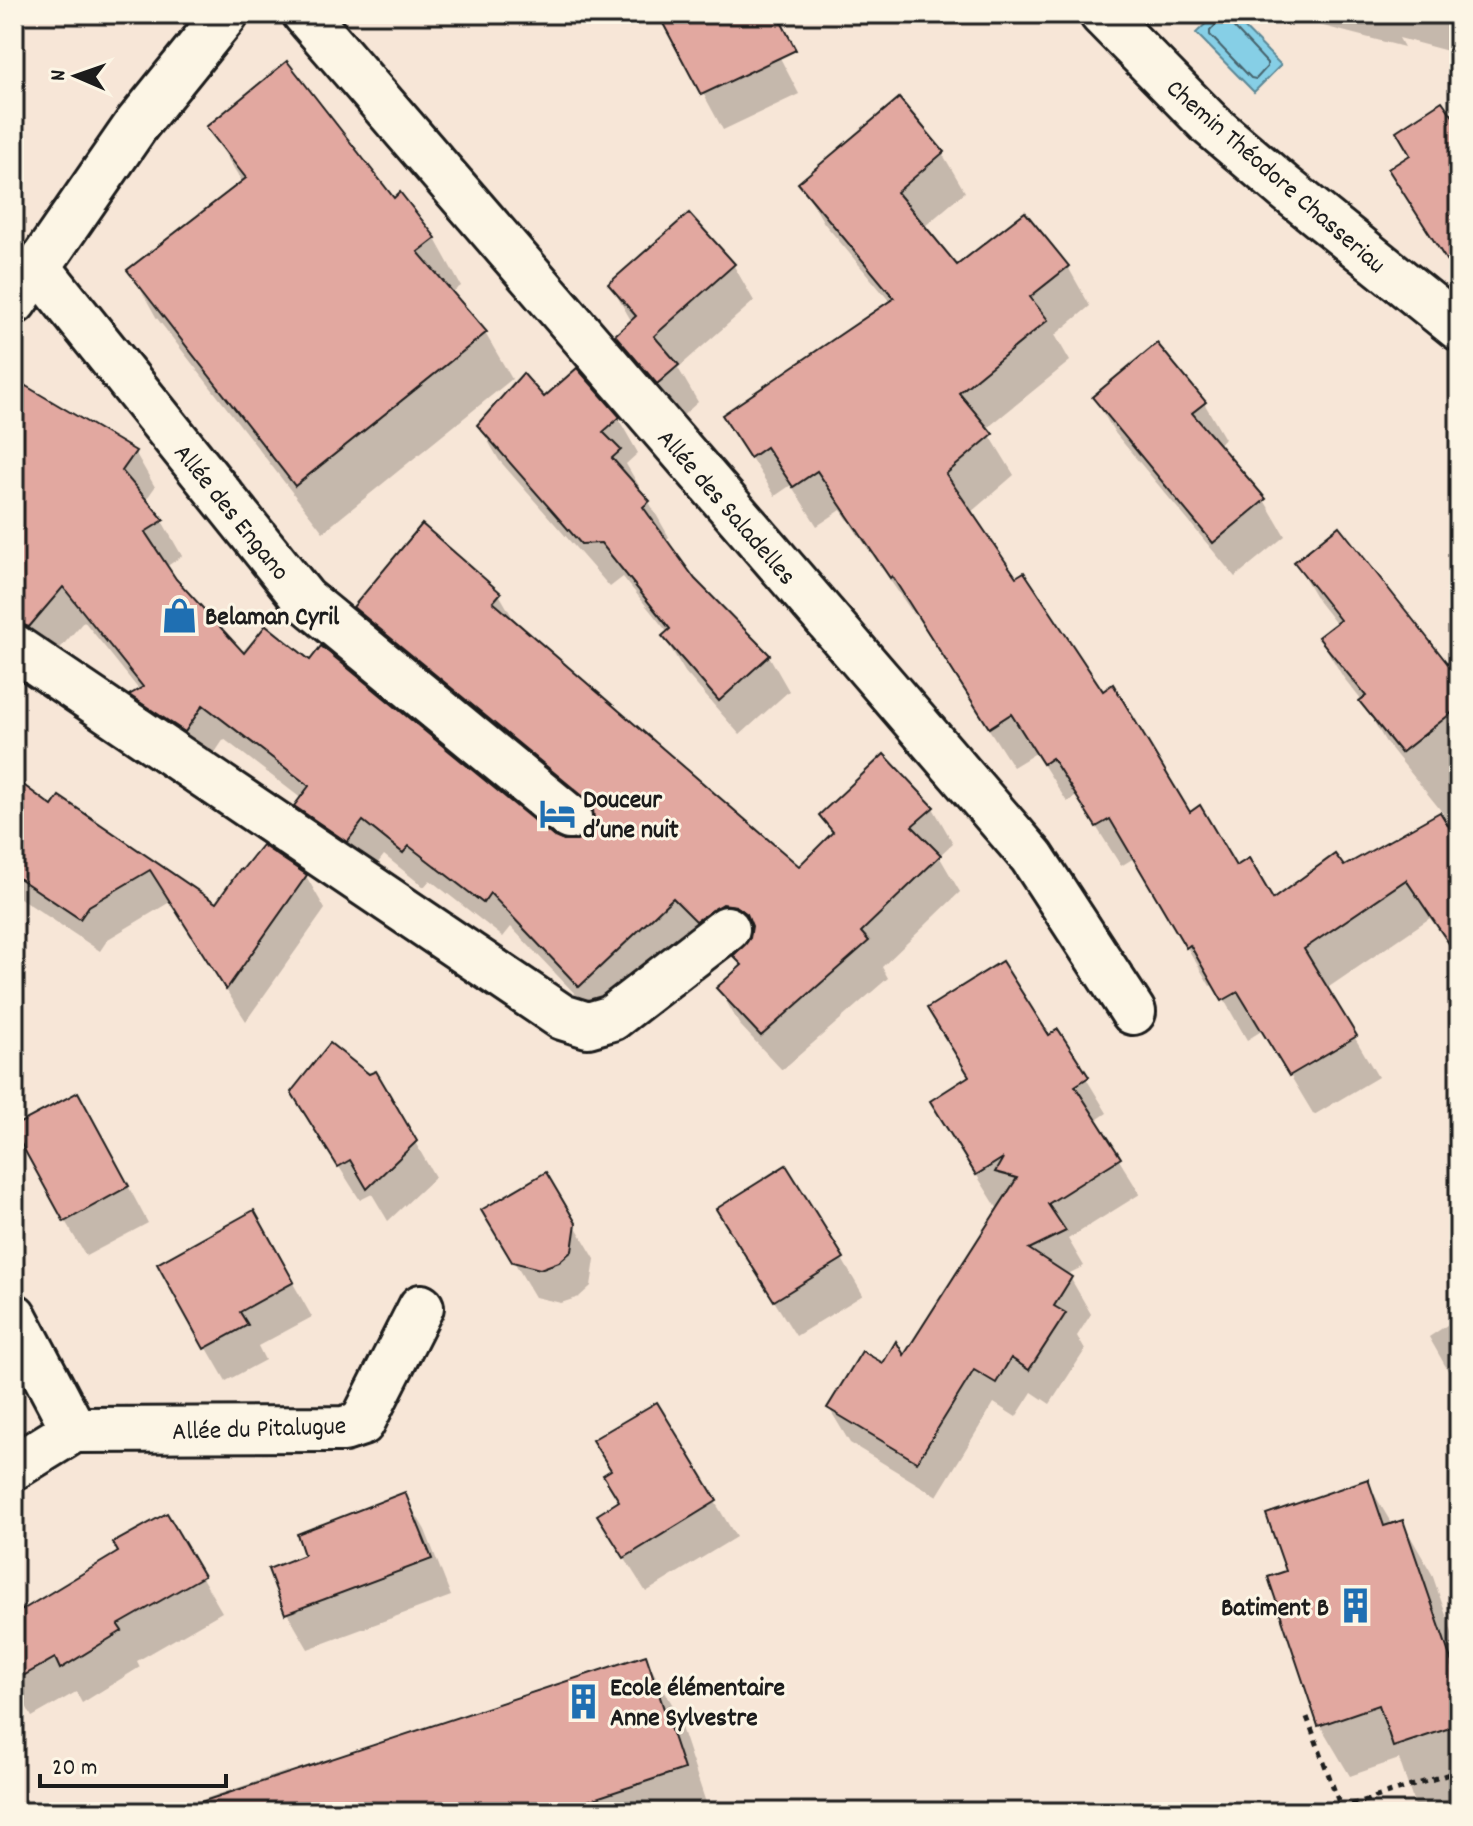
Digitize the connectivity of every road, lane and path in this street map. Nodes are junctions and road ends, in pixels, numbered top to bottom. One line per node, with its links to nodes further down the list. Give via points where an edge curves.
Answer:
1 (226, 14): 4 (street, via 137,124)
2 (305, 14): 9 (street, Allée des Saladelles, via 1032,857)
3 (1102, 14): 5 (street, Chemin Théodore Chasseriau, via 1211,125)
4 (26, 284): 7 (street, Allée des Engano, via 304,599)
5 (1459, 328)
6 (14, 647): 8 (street, via 562,1017 588,1025 612,1018)
7 (569, 817)
8 (727, 929)
9 (1133, 1012)
10 (421, 1307): 12 (street, Allée du Pitalugue, via 362,1423 344,1429)
11 (14, 1316): 12 (street)
12 (74, 1430): 13 (street)
13 (14, 1467)
14 (1307, 1717): 15 (path, via 1341,1808)
15 (1459, 1771)

